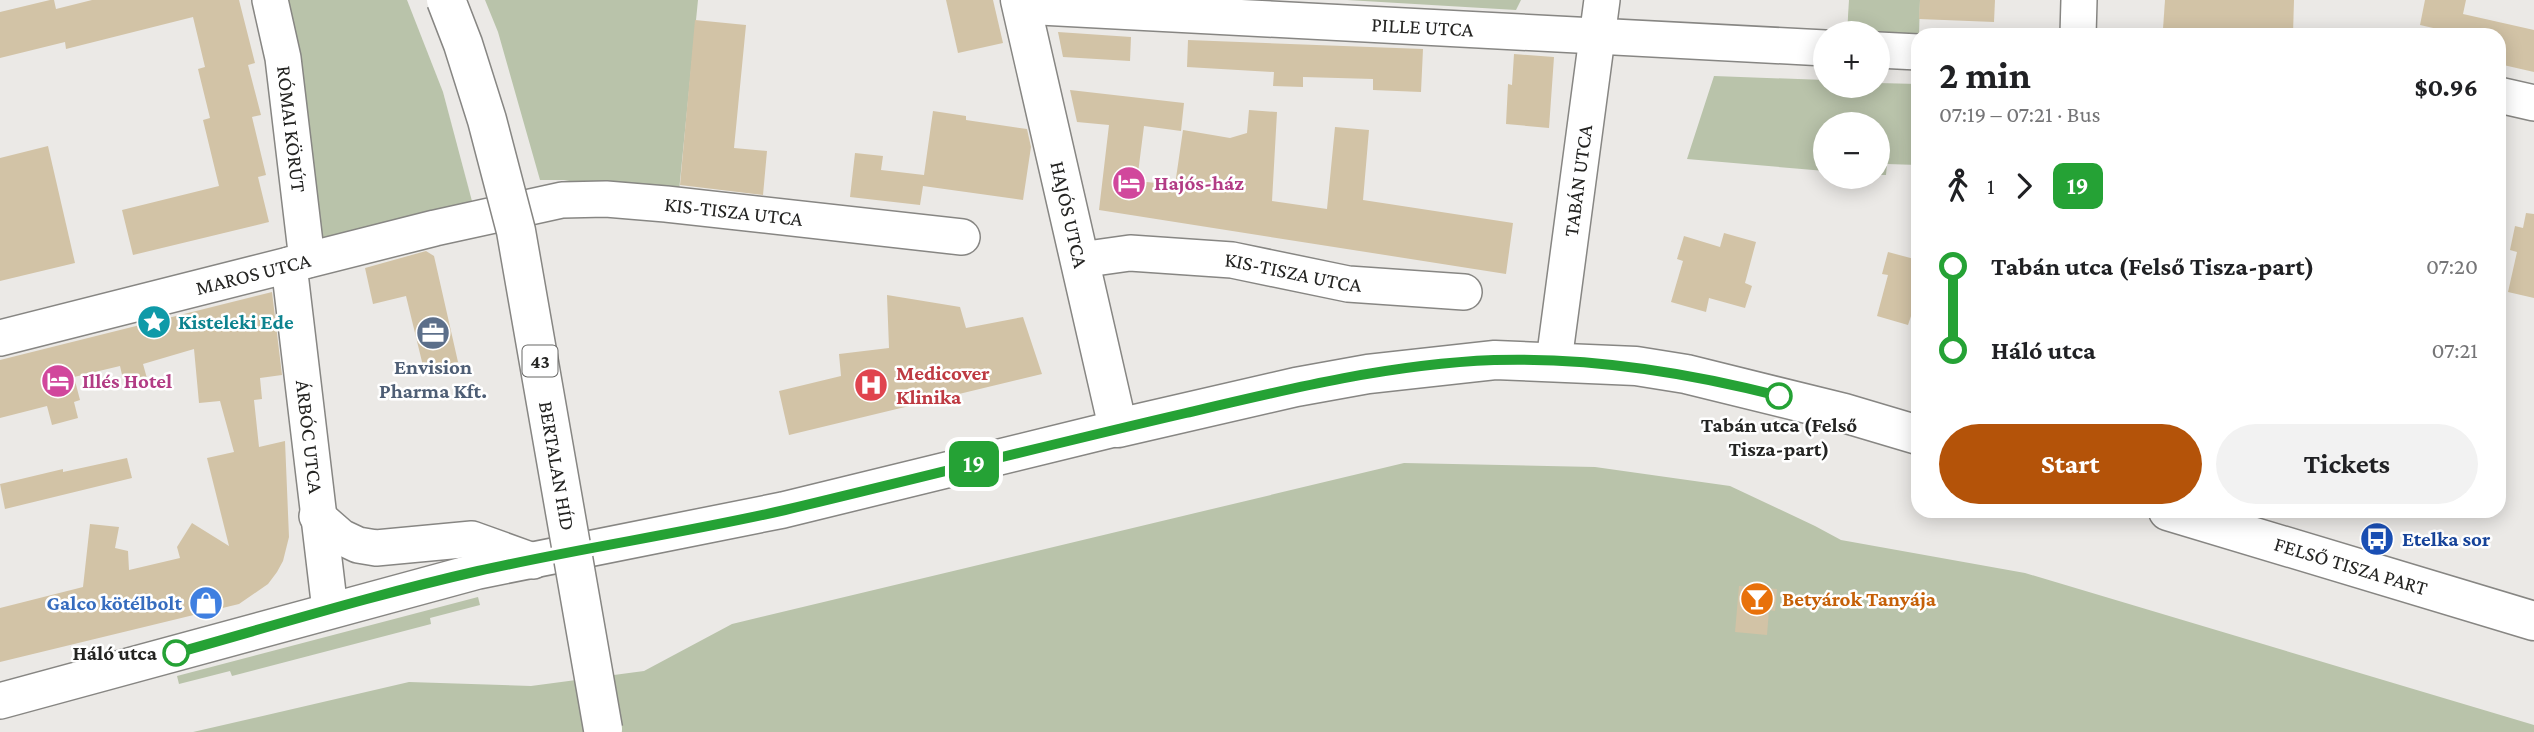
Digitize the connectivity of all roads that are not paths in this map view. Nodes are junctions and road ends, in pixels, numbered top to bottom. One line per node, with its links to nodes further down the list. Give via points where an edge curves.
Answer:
1 (270, 0): 16 (street, RÓMAI KÖRÚT, via 283,58)
2 (446, 0): 28 (main road, BERTALAN HÍD / 43, bridge, via 487,120 516,231)
3 (1602, 0): 7 (street, TABÁN UTCA)
4 (2079, 0): 6 (street)
5 (1020, 3): 7 (street, PILLE UTCA); 15 (main road, HAJÓS UTCA)
6 (2078, 28)
7 (1598, 36): 8 (street, PILLE UTCA); 19 (street, TABÁN UTCA)
8 (1813, 47)
9 (1890, 51): 10 (street)
10 (1911, 52)
11 (2506, 97): 12 (street)
12 (2534, 103)
13 (507, 211): 14 (street, KIS-TISZA UTCA, via 562,200 606,199); 16 (street, MAROS UTCA)
14 (962, 237)
15 (1080, 260): 17 (street, KIS-TISZA UTCA, via 1130,253 1232,260 1349,284); 20 (main road, HAJÓS UTCA)
16 (298, 263): 18 (street, MAROS UTCA); 22 (street, ÁRBÓC UTCA)
17 (1464, 292)
18 (0, 338)
19 (1555, 361): 20 (main road, via 1495,360 1368,374); 21 (main road, via 1686,374)
20 (1118, 428): 24 (street, via 783,510)
21 (1911, 433)
22 (317, 516): 24 (street, via 358,545 376,548 472,539); 25 (street, ÁRBÓC UTCA)
23 (2191, 518): 26 (main road, FELSŐ TISZA PART)
24 (533, 561): 25 (street)
25 (330, 610): 27 (street)
26 (2534, 621)
27 (0, 701)
28 (604, 732)

